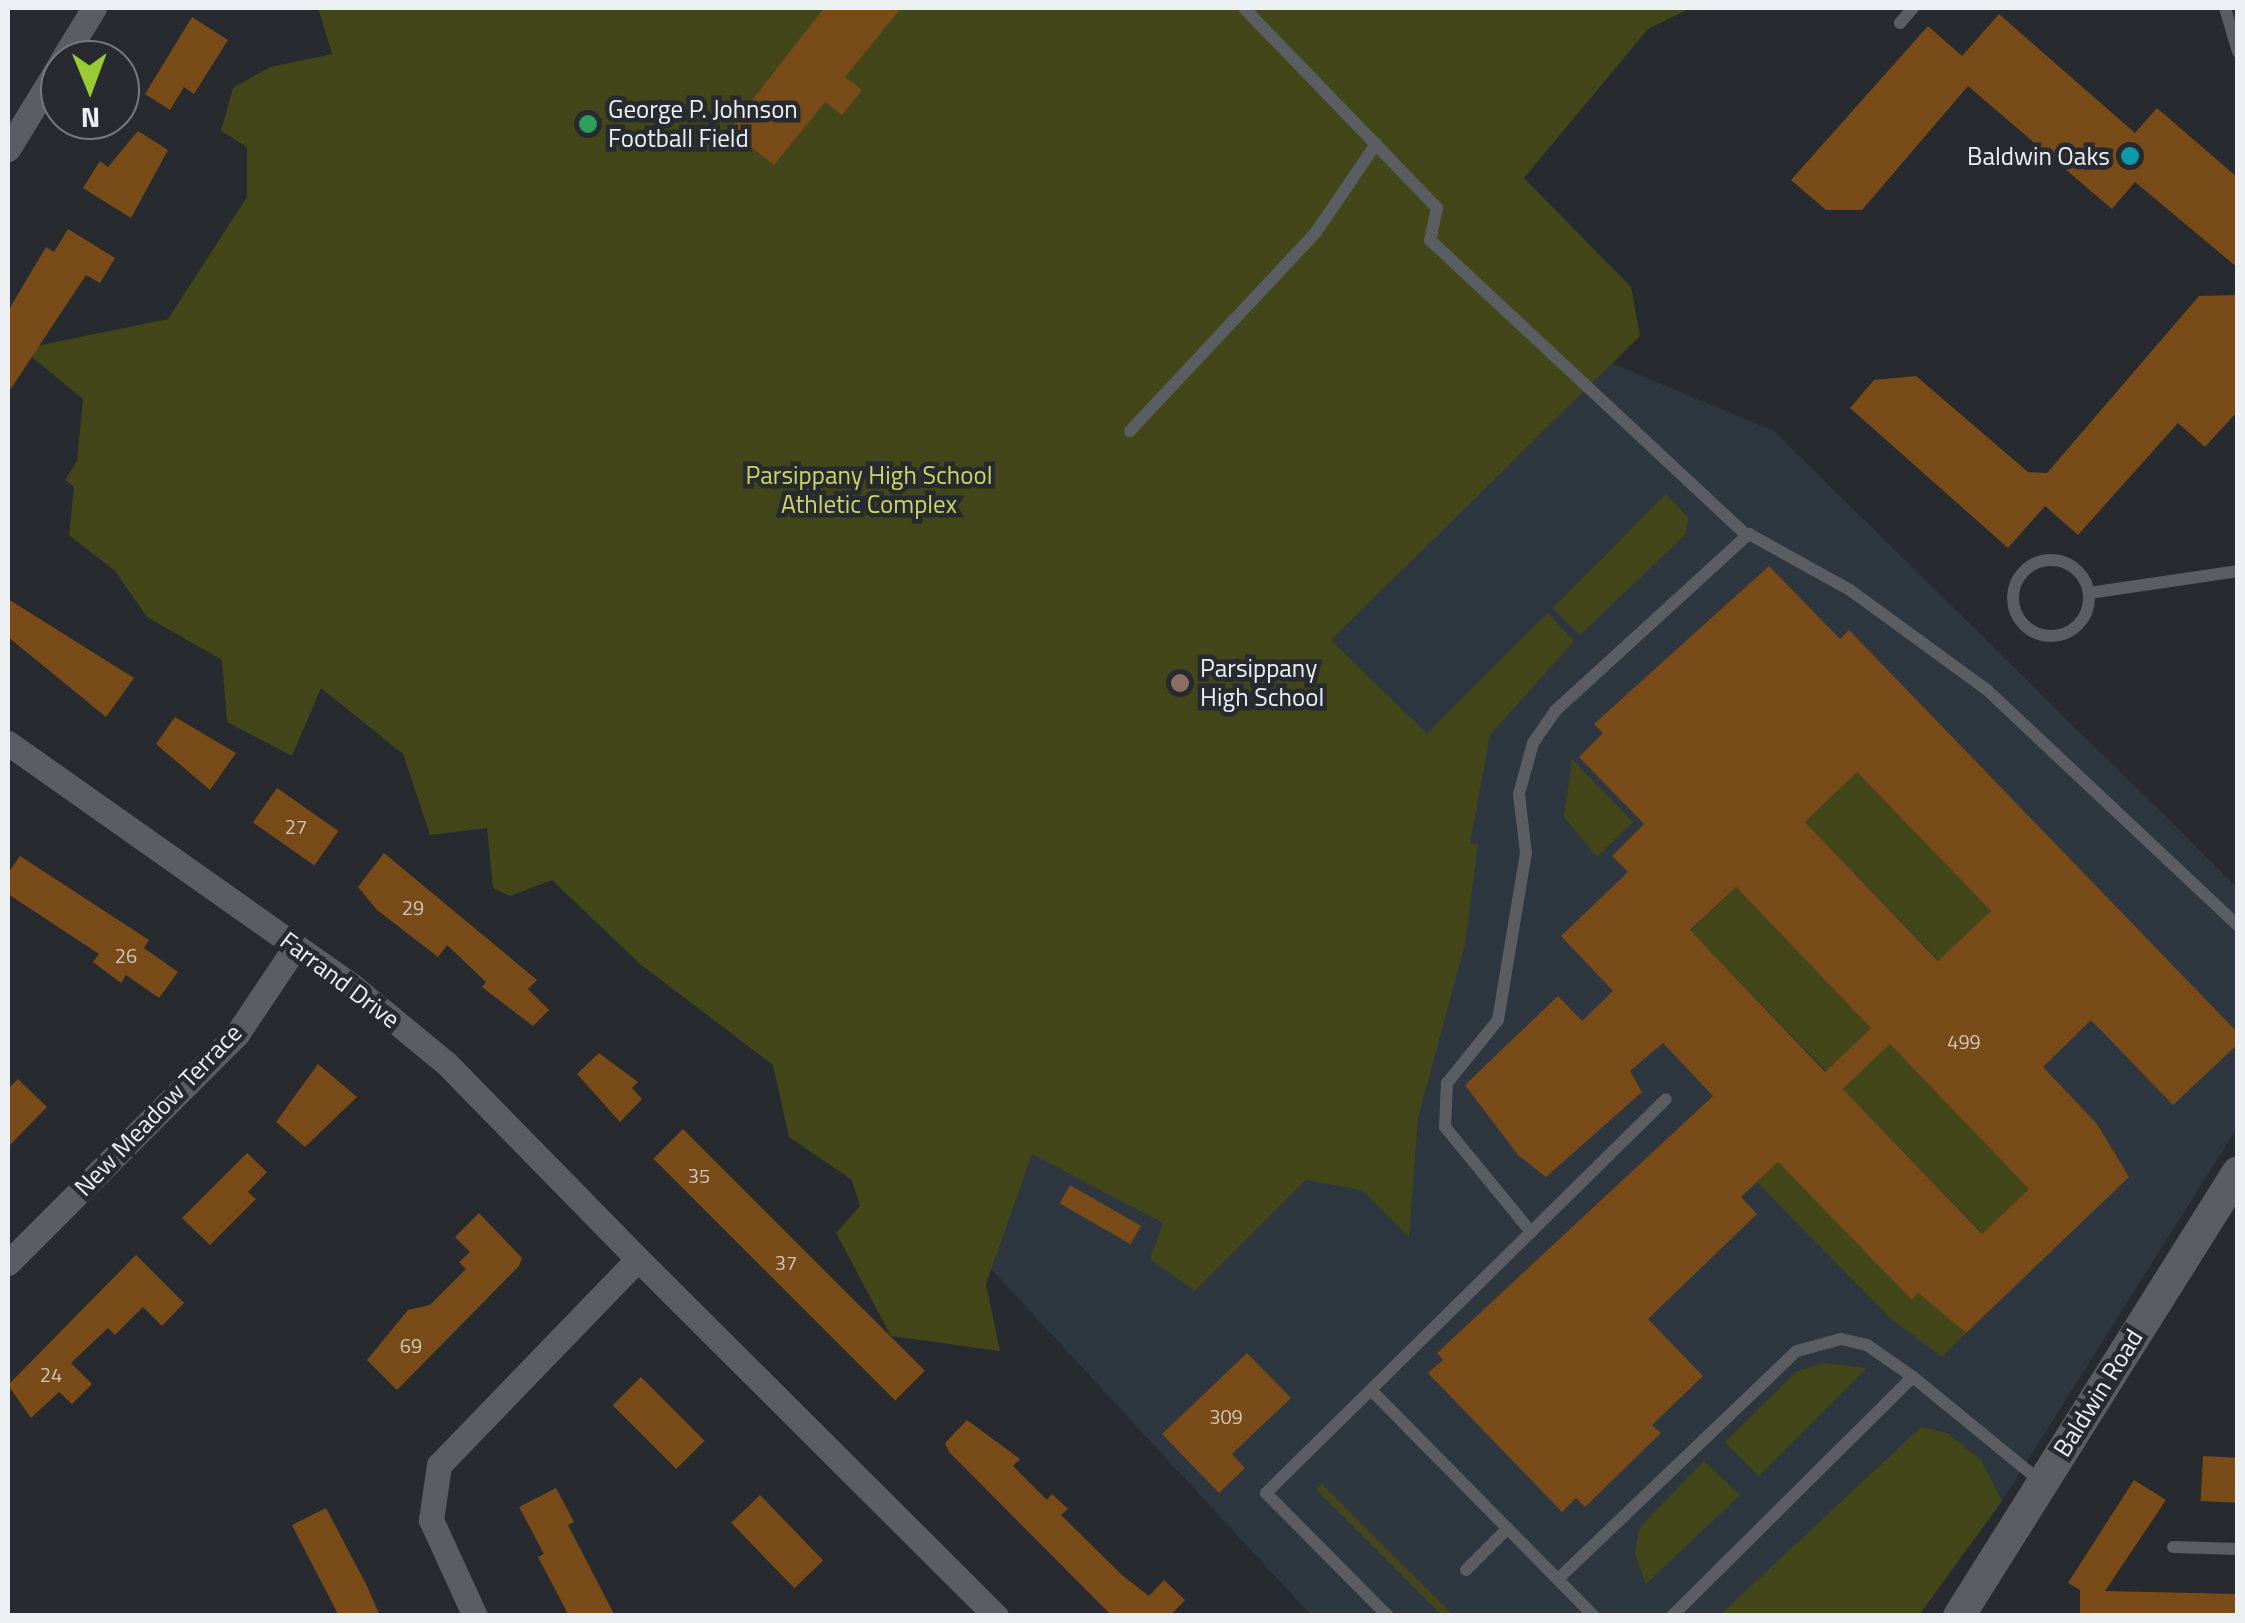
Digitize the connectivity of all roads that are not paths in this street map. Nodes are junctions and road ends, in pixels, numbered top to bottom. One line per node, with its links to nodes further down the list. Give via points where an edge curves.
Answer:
1 (94, 8): 6 (street)
2 (1244, 8): 9 (lane)
3 (1913, 8): 5 (lane)
4 (2226, 8): 7 (lane)
5 (1900, 23)
6 (74, 40)
7 (2238, 52)
8 (40, 96): 10 (street)
9 (1376, 144): 11 (lane, via 1316,232); 12 (lane, via 1437,208 1430,240)
10 (8, 149)
11 (1130, 431)
12 (1747, 536): 16 (lane, via 1850,590 1986,689); 20 (lane, via 1555,710 1533,743 1519,794 1526,853 1498,1020 1448,1083 1445,1128)
13 (2238, 572): 14 (lane)
14 (2090, 593): 14 (lane, via 2076,568 2054,559 2021,574 2013,598 2021,622 2056,636 2079,626)
15 (8, 743): 17 (street, Farrand Drive)
16 (2238, 926)
17 (296, 946): 21 (street, Farrand Drive, via 446,1064); 22 (street, New Meadow Terrace, via 237,1034)
18 (1666, 1099): 20 (lane)
19 (2238, 1172): 25 (street, Baldwin Road)
20 (1532, 1232): 24 (lane)
21 (638, 1259): 32 (street, via 439,1465 431,1520); 33 (street, Farrand Drive)
22 (8, 1263)
23 (1913, 1377): 25 (lane); 30 (lane, via 1867,1345 1841,1339 1797,1351); 36 (lane)
24 (1371, 1390): 26 (lane); 34 (lane, via 1266,1494)
25 (2042, 1483): 31 (street, Baldwin Road)
26 (1508, 1528): 29 (lane); 30 (lane)
27 (2173, 1547): 28 (lane)
28 (2238, 1549)
29 (1466, 1570)
30 (1558, 1579): 35 (lane)
31 (1975, 1606)
32 (476, 1616)
33 (996, 1616)
34 (1388, 1616)
35 (1594, 1616)
36 (1672, 1616)

